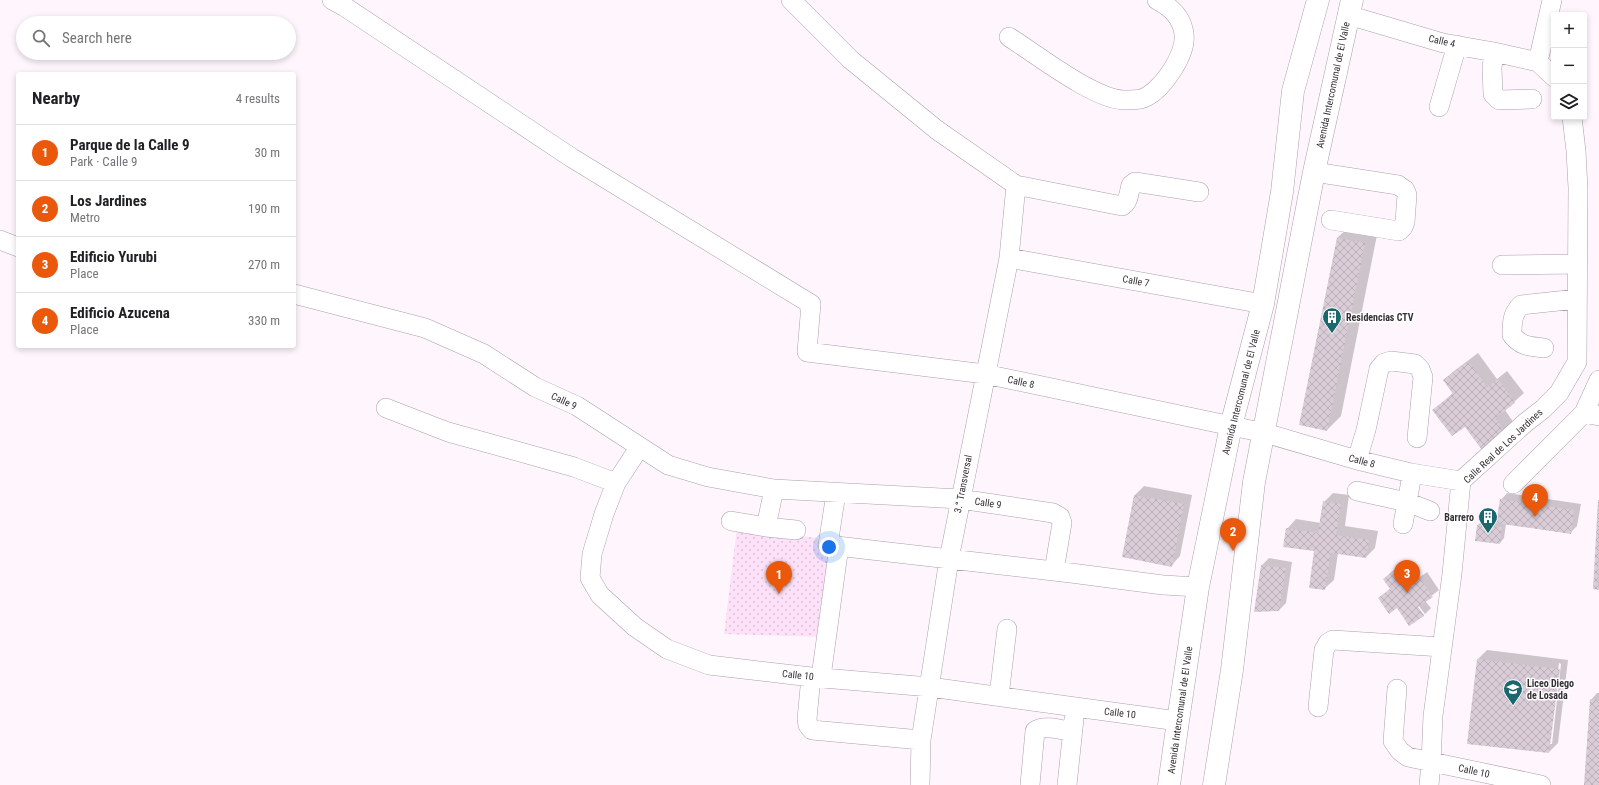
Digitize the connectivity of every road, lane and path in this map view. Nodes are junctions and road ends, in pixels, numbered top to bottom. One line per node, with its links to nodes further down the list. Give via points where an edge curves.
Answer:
1 (332, 0): 28 (street, Calle 8, via 572,158 811,304 807,352)
2 (791, 0): 16 (street, via 857,65 937,130)
3 (1157, 0): 7 (street, via 1168,6 1178,17 1184,42 1177,62 1163,84 1142,99 1121,100 1094,91)
4 (1318, 0): 26 (main road, Avenida Intercomunal de El Valle, via 1294,91 1282,192)
5 (1552, 0): 10 (street)
6 (1350, 7): 8 (street, Calle 4, via 1442,43); 15 (main road, Avenida Intercomunal de El Valle)
7 (1010, 37)
8 (1457, 45): 9 (street, Calle 4); 13 (street)
9 (1494, 52): 10 (street, Calle 4); 12 (street, via 1492,75 1493,94 1496,98)
10 (1538, 62): 11 (street)
11 (1551, 75)
12 (1532, 99)
13 (1439, 107)
14 (1572, 120): 22 (street, Calle Real de Los Jardines, via 1576,150)
15 (1314, 172): 18 (street, via 1398,185 1407,194 1405,222 1399,231); 33 (main road, Avenida Intercomunal de El Valle)
16 (1016, 185): 17 (street, via 1122,206 1126,204 1131,185 1135,182); 21 (street, 3.° Transversal)
17 (1199, 192)
18 (1331, 220)
19 (0, 240): 20 (street)
20 (16, 246)
21 (1009, 258): 26 (street, Calle 7); 28 (street, 3.° Transversal)
22 (1577, 264): 23 (street); 25 (street, Calle Real de Los Jardines)
23 (1502, 265)
24 (296, 295): 35 (street, Calle 9, via 425,328 458,342 484,354 535,387 577,406)
25 (1577, 299): 27 (street, via 1521,305 1516,311 1512,335 1526,346); 38 (street, Calle Real de Los Jardines, via 1577,362 1559,393)
26 (1263, 304): 32 (main road, Avenida Intercomunal de El Valle)
27 (1544, 348)
28 (985, 374): 32 (street, Calle 8); 44 (street, 3.° Transversal)
29 (1599, 380): 31 (street)
30 (386, 408): 39 (street, via 448,432 574,467)
31 (1591, 414): 40 (street)
32 (1231, 426): 33 (street, Calle 8); 54 (main road, Avenida Intercomunal de El Valle)
33 (1265, 433): 36 (street, Calle 8); 71 (main road, Avenida Intercomunal de El Valle, via 1254,482 1232,670)
34 (1417, 438): 36 (street, via 1423,376 1420,369 1415,364 1391,361 1384,363 1379,369)
35 (639, 448): 39 (street, Calle 10); 41 (street, Calle 9, via 668,465 708,477)
36 (1357, 460): 37 (street, Calle 8)
37 (1410, 473): 38 (street, Calle 8); 45 (street)
38 (1461, 481): 56 (street, Calle Real de Los Jardines)
39 (616, 483): 57 (street, Calle 10, via 592,554 590,578 600,595 635,627 667,649 709,665)
40 (1513, 484)
41 (774, 488): 43 (street, Calle 9); 49 (street)
42 (1357, 491): 45 (street)
43 (836, 492): 44 (street, Calle 9); 51 (street, via 828,545)
44 (960, 499): 52 (street, 3.° Transversal); 53 (street, Calle 9, via 1053,513 1060,517 1062,523)
45 (1407, 502): 46 (street); 48 (street)
46 (1430, 511)
47 (731, 521): 49 (street)
48 (1403, 524)
49 (766, 527): 50 (street)
50 (796, 530)
51 (839, 546): 52 (street); 57 (street)
52 (949, 558): 53 (street); 58 (street, 3.° Transversal)
53 (1054, 570): 54 (street, via 1163,585)
54 (1198, 587): 63 (main road, Avenida Intercomunal de El Valle)
55 (1007, 629): 60 (street)
56 (1442, 647): 61 (street, via 1333,640 1324,650); 66 (street, Calle Real de Los Jardines, via 1433,716)
57 (816, 677): 58 (street, Calle 10); 65 (street, via 807,719 812,730)
58 (930, 687): 60 (street, Calle 10); 65 (street, 3.° Transversal)
59 (1397, 688): 66 (street, Calle 10, via 1393,741 1408,758)
60 (999, 696): 62 (street, Calle 10)
61 (1318, 707)
62 (1076, 708): 63 (street, Calle 10); 64 (street)
63 (1178, 721): 70 (main road, Avenida Intercomunal de El Valle)
64 (1072, 732): 68 (street, via 1046,728 1039,728 1036,731); 69 (street)
65 (921, 740): 67 (street, 3.° Transversal)
66 (1431, 763): 72 (street, Calle Real de Los Jardines); 73 (street, Calle 10)
67 (920, 785)
68 (1030, 785)
69 (1067, 785)
70 (1169, 785)
71 (1214, 785)
72 (1428, 785)
73 (1541, 785)

